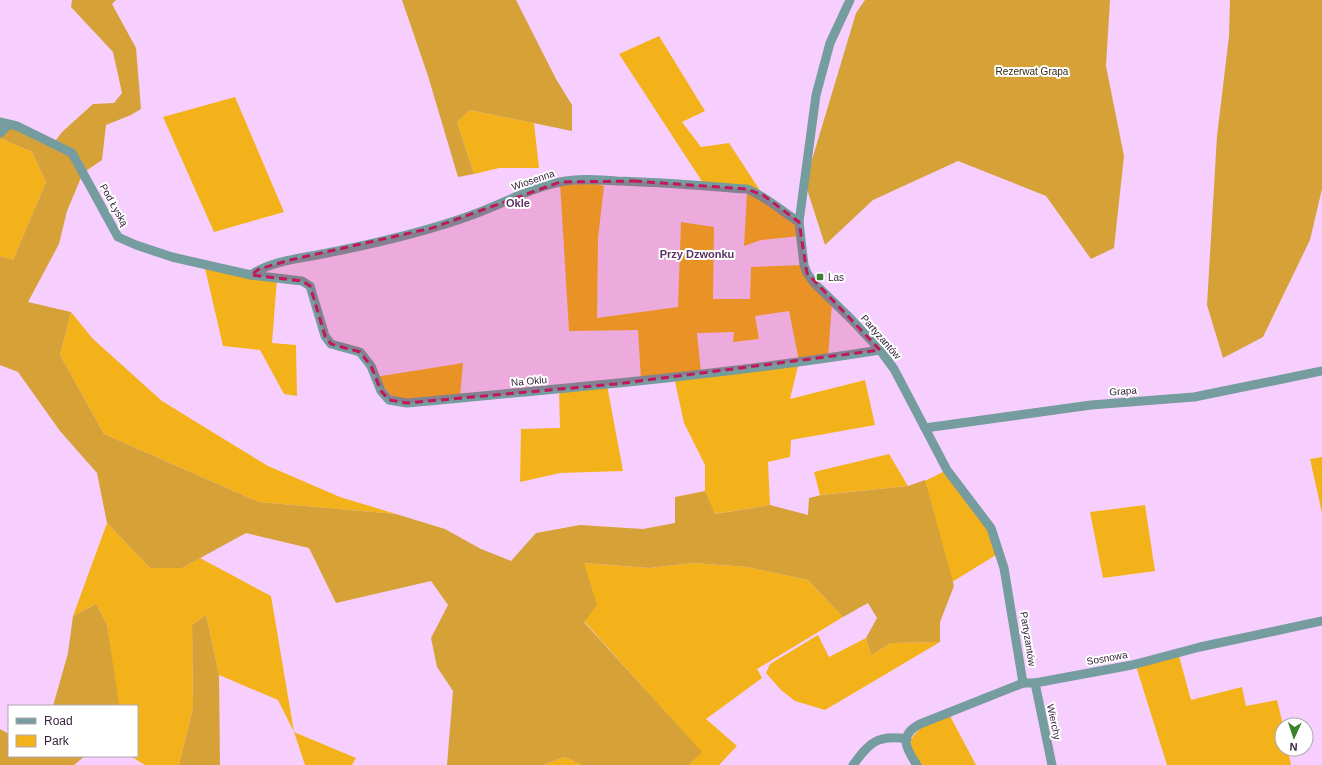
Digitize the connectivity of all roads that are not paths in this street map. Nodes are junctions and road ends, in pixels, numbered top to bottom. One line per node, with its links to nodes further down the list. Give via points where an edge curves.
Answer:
1 (850, 0): 4 (street, Partyzantów, via 830,43 816,95)
2 (4, 124): 3 (street); 5 (street, Pod Łyską, via 17,126 72,153 118,237 172,257)
3 (0, 133)
4 (799, 222): 5 (street, Wiosenna, via 782,212 763,195 747,189 634,181 560,182 432,228 290,260 259,269); 6 (street, Partyzantów, via 807,273)
5 (251, 275): 6 (street, Na Oklu, via 302,281 310,286 325,336 331,344 360,352 366,357 381,391 389,400 407,404 611,384)
6 (880, 350): 8 (street, Partyzantów, via 894,369)
7 (1322, 371): 8 (street, Grapa, via 1194,397 1091,405)
8 (925, 428): 10 (street, Partyzantów, via 947,470 990,525 995,536 1004,568)
9 (1322, 621): 11 (street, Sosnowa, via 1200,647 1132,665)
10 (1023, 683): 11 (street, Sosnowa); 12 (street, Sosnowa, via 920,724 911,730)
11 (1035, 683): 15 (street, Wierchy)
12 (907, 739): 13 (street, via 874,741 866,747); 14 (street, via 907,750)
13 (853, 765)
14 (918, 765)
15 (1052, 765)

